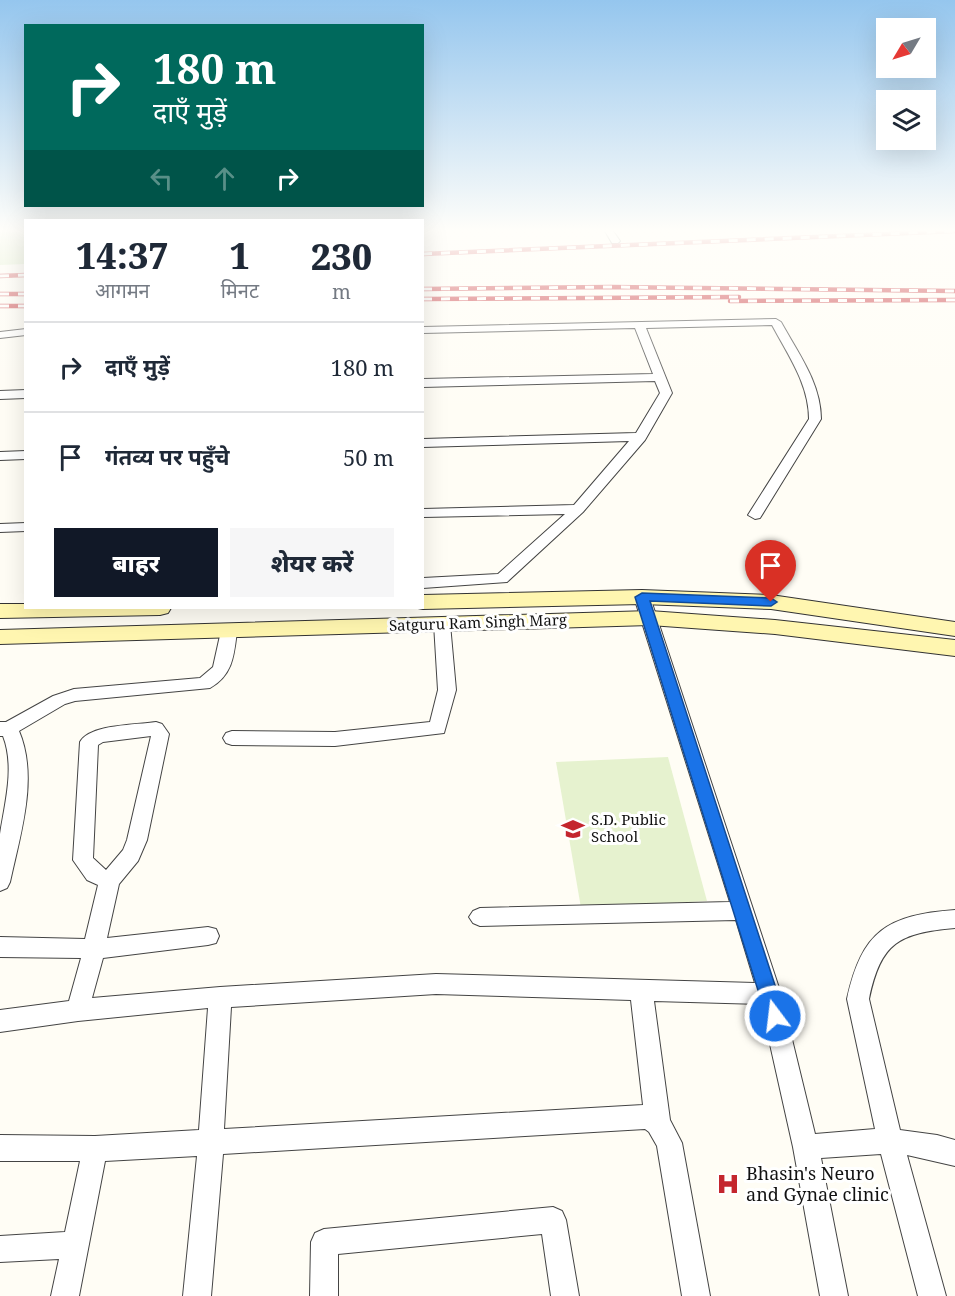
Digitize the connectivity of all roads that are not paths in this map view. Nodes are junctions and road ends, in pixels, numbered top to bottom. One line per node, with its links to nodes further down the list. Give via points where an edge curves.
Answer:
1 (640, 326): 2 (street); 7 (street); 17 (street, via 776,322 813,393 815,419)
2 (424, 330)
3 (24, 332): 4 (street)
4 (0, 335)
5 (24, 338): 6 (street)
6 (0, 340)
7 (660, 377): 8 (street); 11 (street, via 666,393)
8 (424, 383)
9 (24, 394): 10 (street)
10 (0, 395)
11 (640, 437): 12 (street); 15 (street)
12 (424, 443)
13 (24, 455): 14 (street)
14 (0, 456)
15 (578, 509): 16 (street); 20 (street, via 500,580)
16 (424, 513)
17 (755, 515)
18 (24, 527): 19 (street)
19 (0, 528)
20 (424, 582)
21 (424, 602): 22 (main road, Satguru Ram Singh Marg)
22 (646, 607): 25 (main road, Satguru Ram Singh Marg); 26 (main road, Satguru Ram Singh Marg, via 771,602); 29 (main road, Satguru Ram Singh Marg); 34 (street)
23 (24, 608): 24 (main road)
24 (0, 611)
25 (442, 624): 27 (main road, Satguru Ram Singh Marg); 31 (street, via 447,690 438,728 335,739)
26 (955, 629)
27 (229, 631): 28 (main road, Satguru Ram Singh Marg); 30 (street, via 221,672 204,684 74,695)
28 (0, 637)
29 (955, 648)
30 (4, 729): 33 (street, via 15,739 18,758 11,828)
31 (232, 738)
32 (109, 881): 32 (street, via 131,855 137,840 160,734 156,729 99,736 89,742 83,860 94,873); 39 (street)
33 (0, 882)
34 (744, 911): 35 (street); 41 (street)
35 (480, 916)
36 (955, 919): 46 (street, via 931,920 886,936 871,954 862,976 858,999)
37 (208, 936): 39 (street)
38 (0, 948): 39 (street)
39 (94, 949): 43 (street)
40 (641, 990): 41 (street); 42 (street, via 436,984); 45 (street)
41 (770, 994): 48 (street)
42 (220, 997): 43 (street); 47 (street)
43 (78, 1010): 44 (street)
44 (0, 1021)
45 (658, 1123): 47 (street, via 646,1117 631,1117); 58 (street, via 669,1143)
46 (890, 1140): 48 (street); 51 (street); 60 (street)
47 (211, 1143): 50 (street); 55 (street)
48 (806, 1147): 59 (street)
49 (0, 1148): 50 (street)
50 (95, 1149): 52 (street)
51 (955, 1153)
52 (75, 1245): 53 (street); 54 (street)
53 (0, 1249)
54 (65, 1296)
55 (197, 1296)
56 (324, 1296): 57 (street, via 324,1242 553,1220)
57 (565, 1296)
58 (696, 1296)
59 (834, 1296)
60 (932, 1296)

